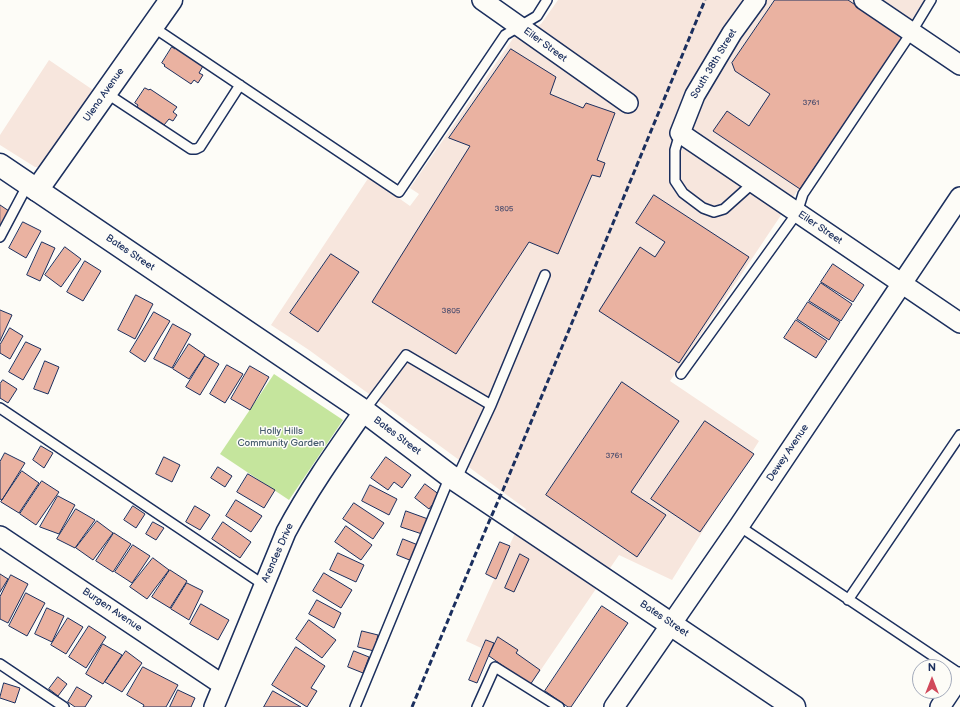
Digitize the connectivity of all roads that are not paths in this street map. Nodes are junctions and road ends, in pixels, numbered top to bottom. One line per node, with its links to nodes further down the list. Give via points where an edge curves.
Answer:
1 (171, 0): 8 (main road, Ulena Avenue)
2 (482, 0): 7 (street, Eiler Street)
3 (547, 0): 7 (lane, via 536,16)
4 (756, 0): 14 (street, South 38th Street, via 732,33 695,95)
5 (864, 0): 9 (street)
6 (931, 0): 9 (lane)
7 (519, 26): 11 (lane, via 505,35 399,192); 13 (street, Eiler Street)
8 (153, 27): 11 (lane); 12 (main road, Ulena Avenue)
9 (911, 33): 10 (street); 19 (lane, via 803,194)
10 (960, 65)
11 (240, 85): 12 (lane, via 200,147 196,149 191,149)
12 (106, 93): 17 (main road, Ulena Avenue)
13 (628, 103)
14 (680, 133): 16 (street, Eiler Street); 16 (lane, via 675,150 675,181 684,193 703,208 714,212 724,209)
15 (0, 165): 17 (main road, Bates Street)
16 (753, 183): 19 (street, Eiler Street)
17 (32, 187): 20 (lane); 27 (main road, Bates Street)
18 (960, 197): 22 (street, Dewey Avenue)
19 (797, 213): 22 (street, Eiler Street); 24 (lane)
20 (0, 237)
21 (546, 276): 25 (lane)
22 (902, 284): 23 (street, Eiler Street); 30 (street, Dewey Avenue)
23 (960, 323)
24 (680, 374)
25 (491, 405): 27 (lane, via 406,355); 29 (lane)
26 (0, 408): 32 (lane)
27 (364, 411): 29 (main road, Bates Street); 32 (street, Arendes Drive, via 321,471 300,506)
28 (960, 435): 33 (lane)
29 (453, 478): 34 (main road, Bates Street); 41 (lane)
30 (739, 526): 33 (lane); 34 (street, Dewey Avenue)
31 (0, 536): 38 (street, Burgen Avenue)
32 (264, 585): 38 (street, Arendes Drive)
33 (848, 600): 36 (lane)
34 (671, 624): 44 (street, Dewey Avenue); 45 (main road, Bates Street)
35 (0, 664): 39 (lane)
36 (960, 674)
37 (960, 677): 46 (street)
38 (223, 685): 40 (street, Arendes Drive)
39 (64, 707)
40 (214, 707)
41 (355, 707)
42 (477, 707): 43 (lane, via 495,667)
43 (559, 707)
44 (614, 707)
45 (794, 707)
46 (940, 707)

